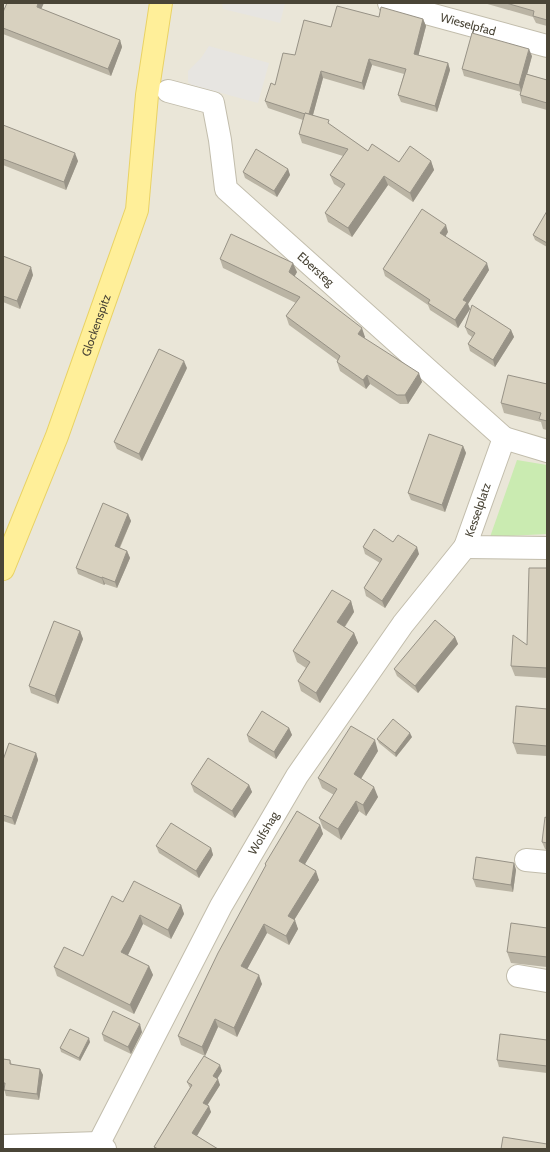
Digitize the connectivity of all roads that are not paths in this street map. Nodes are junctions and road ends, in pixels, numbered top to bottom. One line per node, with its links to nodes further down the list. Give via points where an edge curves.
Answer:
1 (161, 3): 9 (main road, Glockenspitz, via 150,73 137,210 57,436)
2 (388, 3): 3 (street, Wieselpfad)
3 (547, 46)
4 (168, 90): 5 (street, Ebersteg, via 213,104 226,189)
5 (504, 438): 6 (street); 7 (street, Kesselplatz)
6 (547, 451)
7 (465, 547): 8 (street, Kesselplatz); 13 (street, Wolfshag, via 403,624 297,776 220,906)
8 (547, 548)
9 (3, 569)
10 (518, 976): 11 (street)
11 (547, 981)
12 (3, 1146): 13 (street)
13 (102, 1146)

